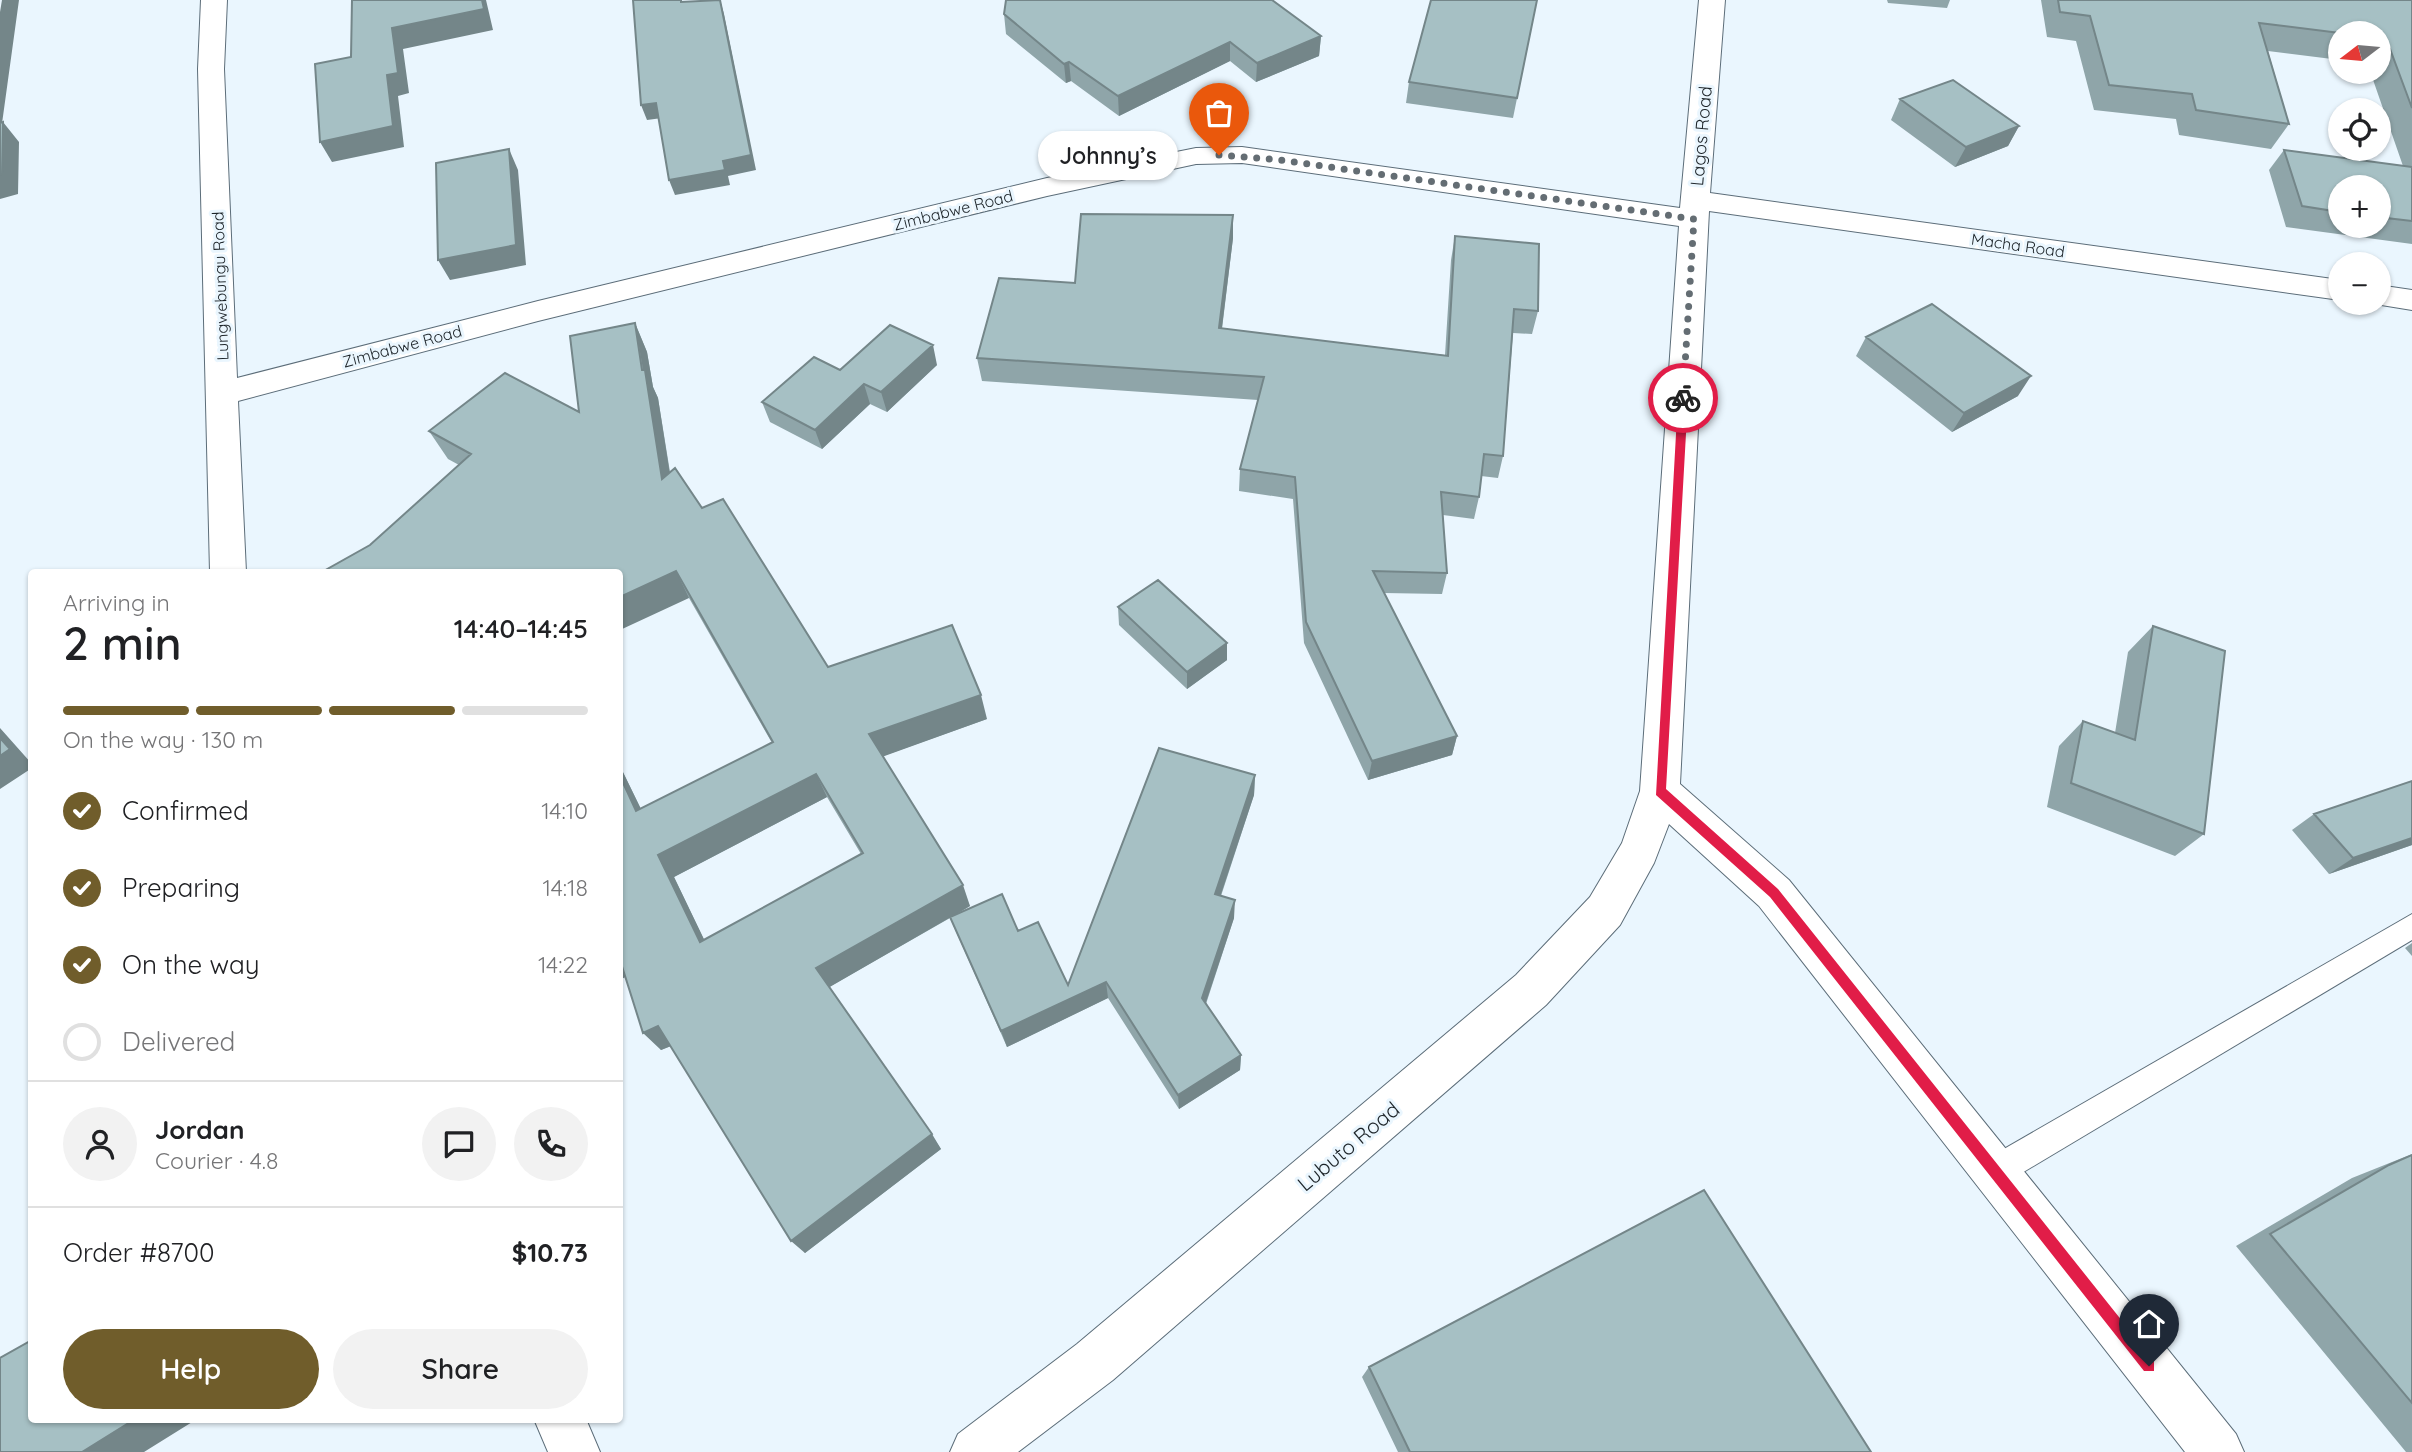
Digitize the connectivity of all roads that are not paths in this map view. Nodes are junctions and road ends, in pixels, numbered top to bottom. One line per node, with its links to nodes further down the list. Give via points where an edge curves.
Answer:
1 (214, 0): 7 (street, Lungwebungu Road, via 211,69)
2 (1712, 0): 3 (street, Lagos Road)
3 (1695, 209): 4 (street, Macha Road); 7 (street, Zimbabwe Road, via 1242,155 1196,156 1047,187 538,311); 9 (street, Lagos Road)
4 (2328, 288)
5 (2391, 297): 6 (street)
6 (2412, 300)
7 (224, 393): 8 (street, Lungwebungu Road)
8 (228, 569)
9 (1660, 791): 11 (street, via 1774,893); 14 (street, Lubuto Road, via 1640,850 1605,911 1531,990 1096,1362)
10 (2412, 926): 11 (lane)
11 (1994, 1172): 15 (street)
12 (562, 1423): 13 (street)
13 (574, 1452)
14 (975, 1452)
15 (2218, 1452)

